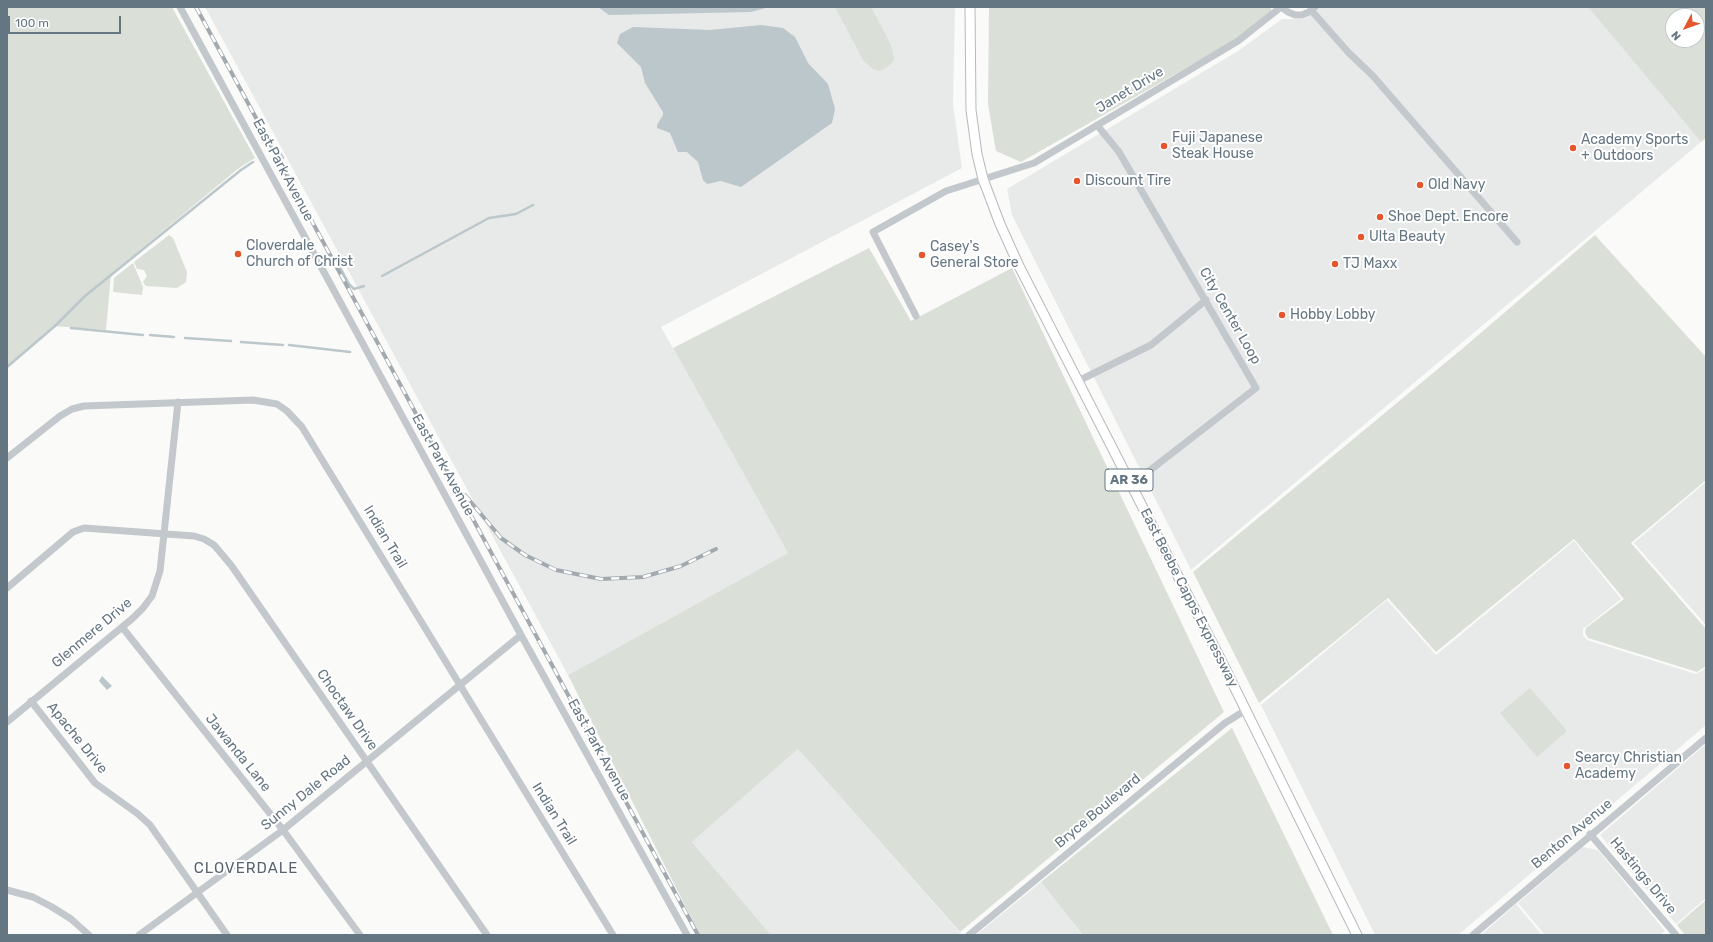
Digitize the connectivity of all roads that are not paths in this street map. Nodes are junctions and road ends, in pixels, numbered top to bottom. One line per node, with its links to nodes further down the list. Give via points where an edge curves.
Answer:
1 (180, 7): 17 (street, East Park Avenue)
2 (970, 7): 6 (main road, East Beebe Capps Expressway / AR 36, via 971,110)
3 (1281, 7): 4 (street, via 1294,15 1302,15); 5 (street, Janet Drive, via 1238,41)
4 (1313, 9): 7 (street)
5 (1097, 125): 6 (street, Janet Drive, via 1034,163); 8 (street, City Center Loop, via 1119,152)
6 (984, 179): 9 (street, Janet Drive, via 946,191 873,232); 10 (main road, East Beebe Capps Expressway / AR 36, via 1016,259)
7 (1517, 242)
8 (1206, 300): 10 (street, via 1151,345); 13 (street, City Center Loop, via 1256,388)
9 (916, 316)
10 (1078, 381): 13 (main road, East Beebe Capps Expressway / AR 36)
11 (178, 402): 12 (street, Indian Trail, via 78,407 60,416); 14 (street, Glenmere Drive); 18 (street, Indian Trail, via 253,400 277,404 295,418)
12 (7, 458)
13 (1131, 485): 20 (main road, East Beebe Capps Expressway / AR 36)
14 (163, 533): 15 (street, Choctaw Drive, via 78,529); 16 (street, Glenmere Drive, via 160,571 152,596 144,608); 23 (street, Choctaw Drive, via 204,539 223,555)
15 (7, 588)
16 (122, 627): 19 (street, Glenmere Drive); 24 (street, Jawanda Lane)
17 (521, 635): 18 (street, Sunny Dale Road); 34 (street, East Park Avenue)
18 (459, 685): 23 (street, Sunny Dale Road); 33 (street, Indian Trail)
19 (31, 702): 21 (street, Glenmere Drive); 27 (street, Apache Drive, via 95,783 144,820)
20 (1246, 710): 35 (street, Bryce Boulevard, via 1225,723); 36 (main road, East Beebe Capps Expressway / AR 36)
21 (7, 722)
22 (1706, 738): 25 (street, Benton Avenue)
23 (366, 760): 24 (street, Sunny Dale Road); 32 (street, Choctaw Drive)
24 (283, 830): 27 (street, Sunny Dale Road); 31 (street, Jawanda Lane)
25 (1590, 834): 37 (street, Benton Avenue); 38 (street, Hastings Drive)
26 (7, 890): 28 (street, via 33,897 52,907)
27 (198, 893): 29 (street, Sunny Dale Road); 30 (street, Apache Drive)
28 (90, 935)
29 (139, 935)
30 (227, 935)
31 (360, 935)
32 (487, 935)
33 (613, 935)
34 (686, 935)
35 (970, 935)
36 (1357, 935)
37 (1473, 935)
38 (1676, 935)

